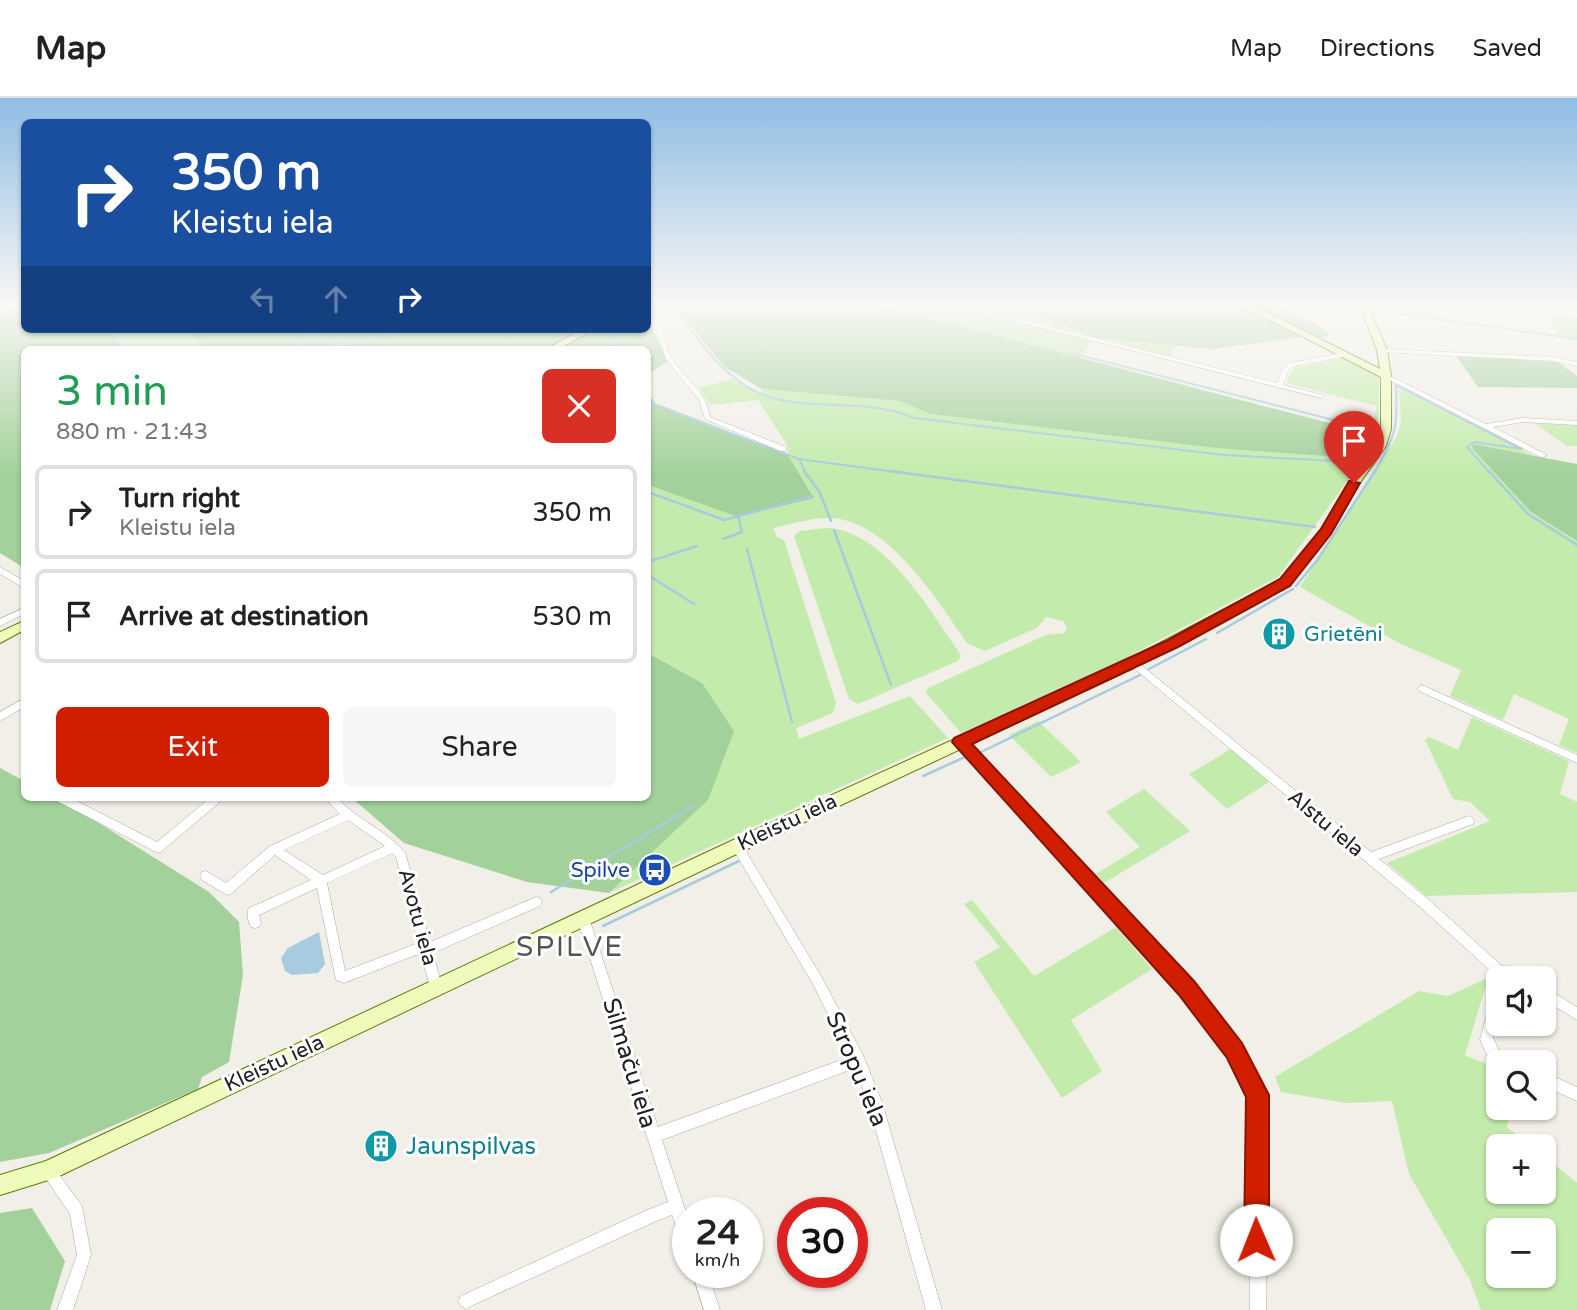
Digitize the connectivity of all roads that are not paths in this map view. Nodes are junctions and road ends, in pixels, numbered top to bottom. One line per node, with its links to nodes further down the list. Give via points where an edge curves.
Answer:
1 (670, 361): 11 (street, via 706,402 707,418)
2 (1182, 361): 7 (street)
3 (1311, 361): 7 (street, via 1286,368)
4 (1354, 361): 6 (street)
5 (1384, 361): 6 (street, Kleistu iela)
6 (1386, 376): 10 (street); 19 (street, Kleistu iela, via 1388,411 1381,446 1293,576 1257,600)
7 (1279, 386): 8 (street)
8 (1321, 396)
9 (1577, 423): 10 (street, via 1523,420)
10 (1486, 426): 12 (street)
11 (783, 449)
12 (1543, 455)
13 (0, 570): 14 (street)
14 (21, 583)
15 (21, 612): 16 (street)
16 (0, 623)
17 (21, 627): 18 (street)
18 (0, 638)
19 (1133, 663): 23 (street, Kleistu iela); 33 (street, Alstu iela)
20 (1422, 689): 24 (street)
21 (21, 706): 22 (street)
22 (0, 717)
23 (960, 742): 30 (street, Kleistu iela); 57 (street, via 1179,979 1235,1051 1258,1095)
24 (1577, 759)
25 (67, 801): 26 (street, via 158,848)
26 (213, 801)
27 (333, 801): 28 (street, Avotu iela)
28 (346, 816): 31 (street, Avotu iela); 32 (street)
29 (1469, 821): 33 (street)
30 (737, 846): 38 (street, Kleistu iela); 44 (street, Stropu iela, via 811,969)
31 (395, 847): 35 (street); 39 (street, Avotu iela)
32 (274, 849): 34 (street, via 228,890); 35 (street)
33 (1369, 858): 40 (street, Alstu iela)
34 (206, 876)
35 (321, 880): 37 (street); 39 (street, via 340,976)
36 (537, 902): 39 (street)
37 (254, 917)
38 (583, 918): 41 (street, Kleistu iela); 47 (street, Silmaču iela)
39 (425, 948): 41 (street, Avotu iela)
40 (1493, 966)
41 (436, 987): 48 (street, Kleistu iela)
42 (1556, 1001): 43 (street)
43 (1577, 1014)
44 (858, 1060): 47 (street); 56 (street, Stropu iela, via 876,1102)
45 (1556, 1084): 46 (street)
46 (1577, 1094)
47 (653, 1136): 50 (street, Silmaču iela)
48 (48, 1171): 49 (street, Kleistu iela); 54 (street, via 77,1211 85,1255)
49 (0, 1185)
50 (673, 1197)
51 (672, 1208): 53 (street)
52 (704, 1288): 55 (street)
53 (466, 1301)
54 (65, 1310)
55 (712, 1310)
56 (934, 1310)
57 (1258, 1310)

